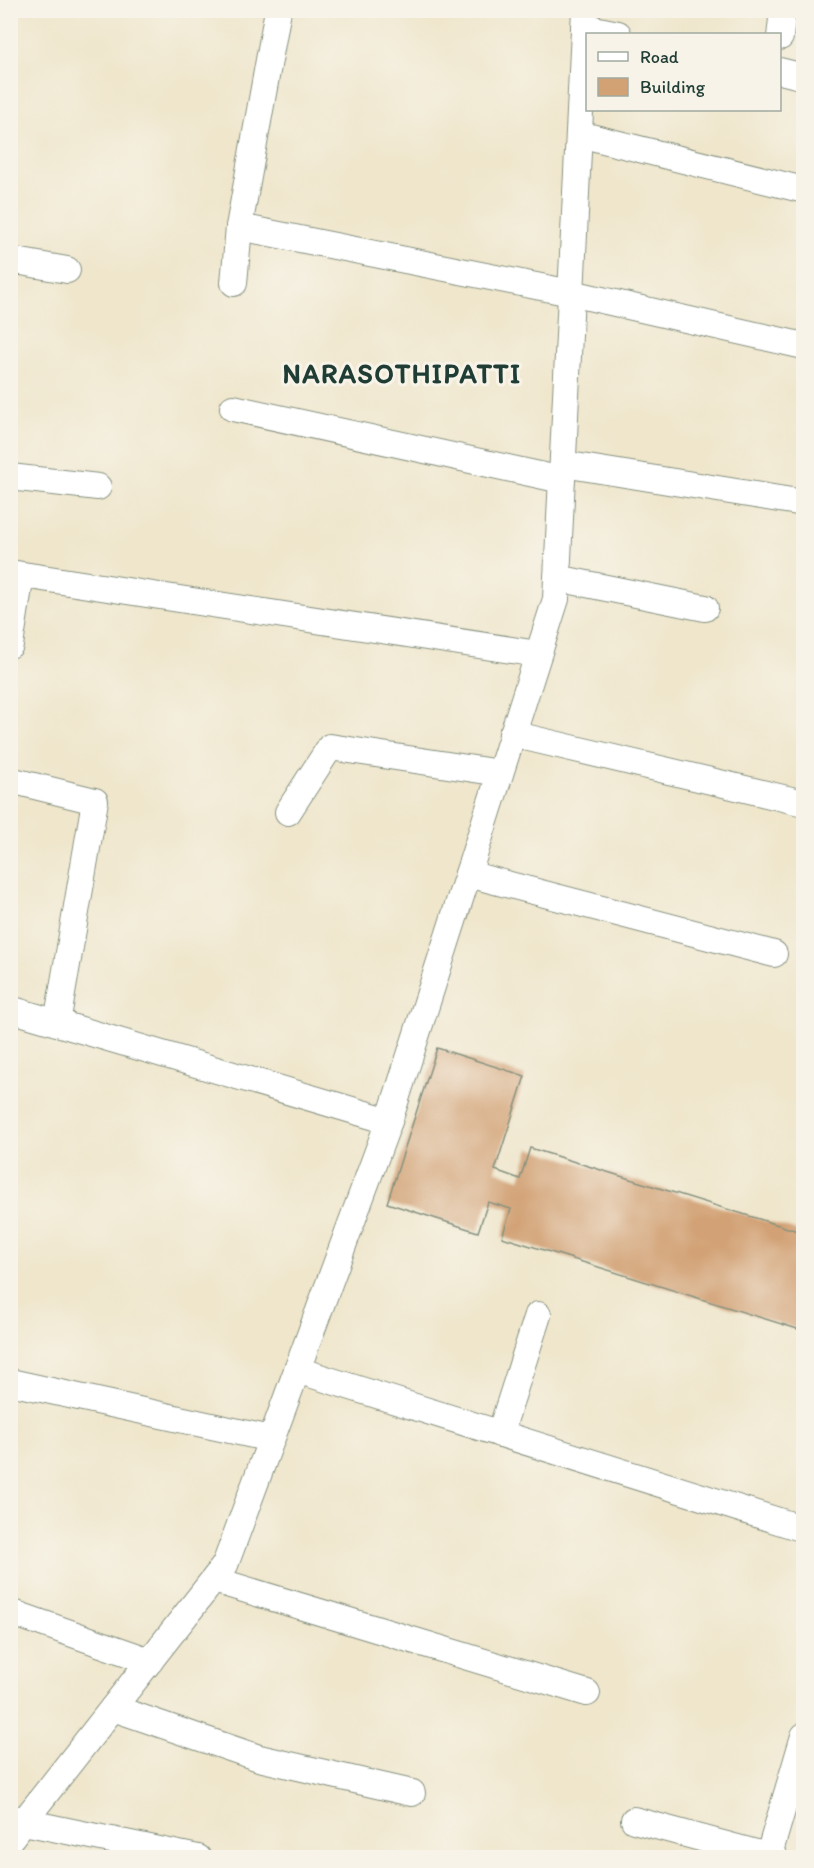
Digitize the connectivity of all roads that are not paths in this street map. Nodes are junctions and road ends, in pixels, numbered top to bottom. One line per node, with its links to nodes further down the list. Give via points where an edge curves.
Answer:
1 (278, 10): 10 (street)
2 (783, 10): 5 (street)
3 (585, 19): 4 (street); 8 (street)
4 (616, 33)
5 (780, 33)
6 (781, 71): 7 (street)
7 (804, 77)
8 (579, 134): 9 (street); 14 (street)
9 (804, 190)
10 (239, 227): 13 (street); 14 (street)
11 (10, 260): 12 (street)
12 (67, 270)
13 (234, 283)
14 (571, 292): 15 (street); 17 (street)
15 (804, 346)
16 (233, 408): 17 (street)
17 (562, 472): 20 (street); 22 (street)
18 (10, 477): 19 (street)
19 (98, 487)
20 (804, 503)
21 (16, 574): 24 (street); 25 (street)
22 (557, 578): 23 (street); 25 (street, via 556,599)
23 (705, 608)
24 (10, 645)
25 (538, 654): 26 (street)
26 (512, 734): 27 (street); 29 (street)
27 (500, 773): 30 (street, via 330,747); 31 (street)
28 (10, 780): 34 (street, via 95,801)
29 (804, 803)
30 (288, 812)
31 (468, 874): 32 (street); 35 (street)
32 (774, 954)
33 (10, 1009): 34 (street)
34 (57, 1023): 35 (street)
35 (388, 1121): 37 (street)
36 (538, 1315): 39 (street)
37 (297, 1370): 39 (street); 40 (street)
38 (10, 1382): 40 (street)
39 (500, 1434): 41 (street)
40 (271, 1439): 42 (street, via 225,1565)
41 (804, 1528)
42 (214, 1580): 44 (street); 45 (street)
43 (10, 1612): 44 (street)
44 (150, 1661): 46 (street)
45 (587, 1693)
46 (113, 1708): 48 (street, via 259,1758); 50 (street)
47 (804, 1736): 52 (street)
48 (412, 1793)
49 (634, 1820): 52 (street)
50 (15, 1826): 51 (street)
51 (198, 1857)
52 (771, 1857)

